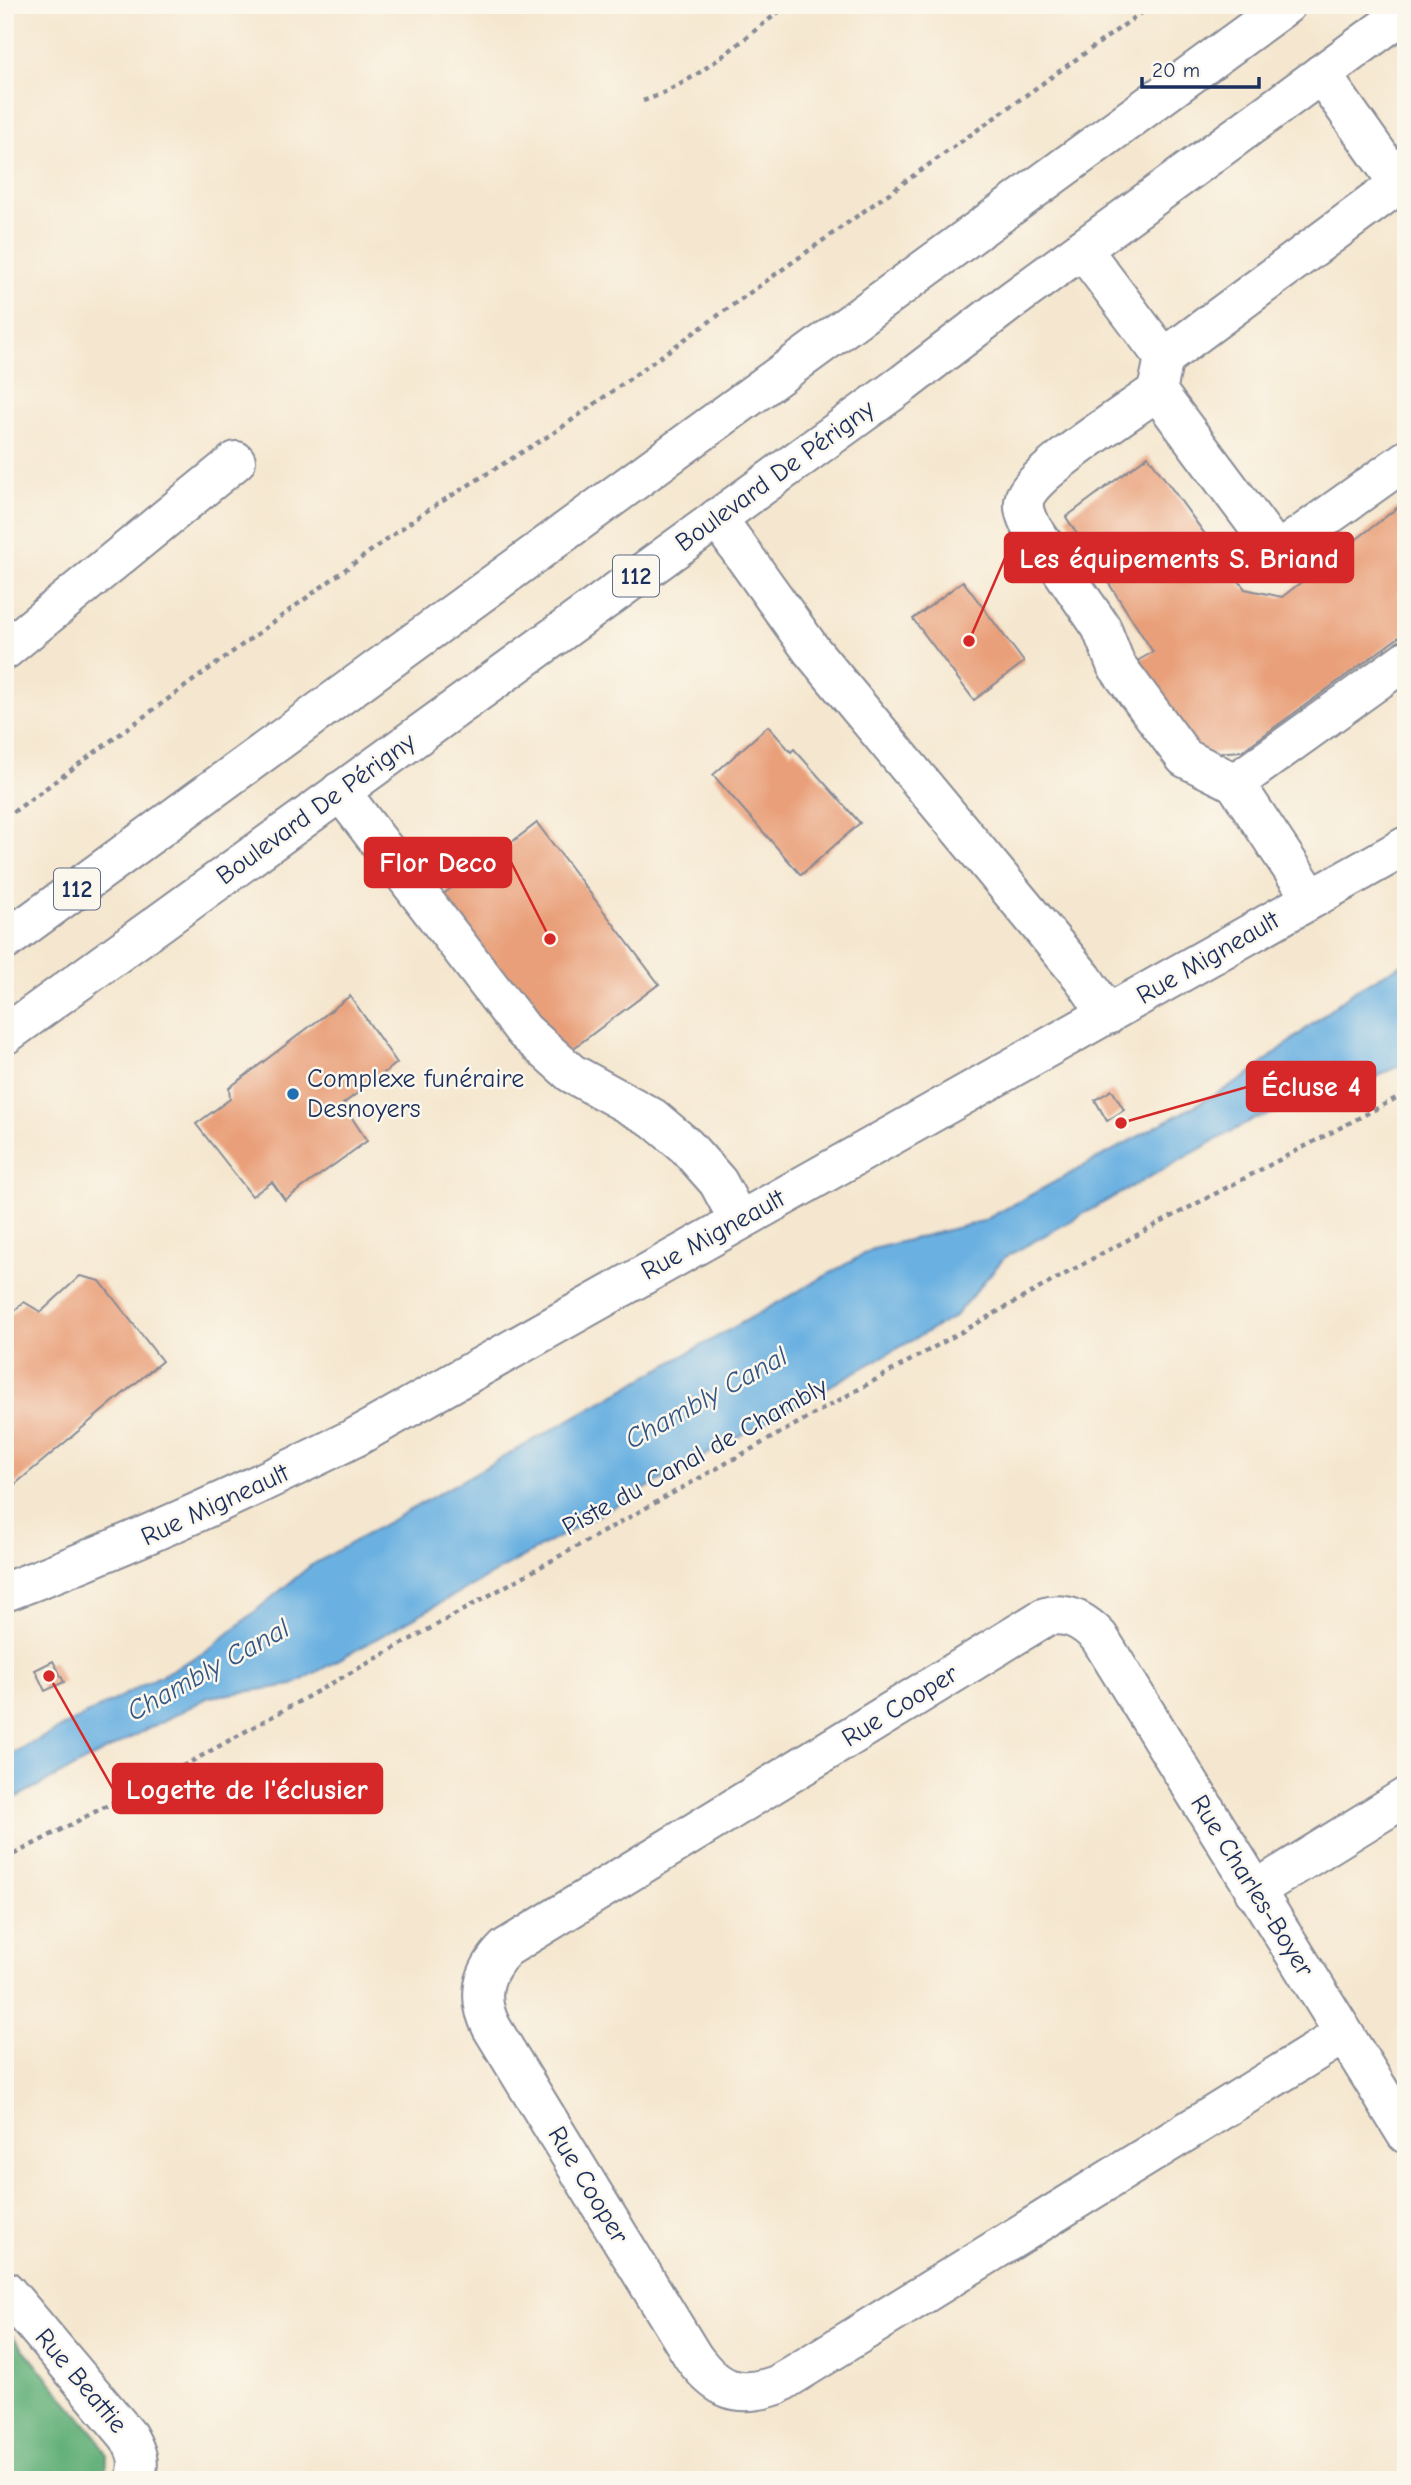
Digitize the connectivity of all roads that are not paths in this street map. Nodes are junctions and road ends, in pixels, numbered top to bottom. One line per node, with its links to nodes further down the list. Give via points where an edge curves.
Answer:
1 (1286, 5): 16 (street, 112)
2 (1406, 12): 3 (street, Boulevard De Périgny / 112)
3 (1321, 74): 4 (street); 5 (street, Boulevard De Périgny / 112)
4 (1403, 186): 6 (street)
5 (1082, 249): 6 (street); 9 (street, Boulevard De Périgny / 112)
6 (1161, 375): 7 (street, via 1277,552); 12 (street, via 1042,476 1025,499 1024,510 1101,627 1116,665 1185,758)
7 (1406, 460)
8 (236, 461): 10 (street)
9 (717, 519): 13 (street, Boulevard De Périgny / 112); 17 (street, via 812,651 1083,978)
10 (5, 650)
11 (1406, 660): 12 (street)
12 (1235, 783): 15 (street)
13 (340, 792): 18 (street, Boulevard De Périgny / 112); 19 (street, via 524,1031 572,1073 653,1118 686,1146 718,1182)
14 (1406, 846): 15 (street, Rue Migneault)
15 (1312, 899): 17 (street, Rue Migneault)
16 (5, 941)
17 (1108, 1015): 19 (street, Rue Migneault)
18 (5, 1035)
19 (739, 1221): 20 (street, Rue Migneault, via 356,1437 205,1511)
20 (5, 1592)
21 (1099, 1637): 23 (street, Rue Charles-Boyer); 24 (street, Rue Cooper, via 1074,1618 1045,1617 506,1948 489,1968 482,1989 485,2015 693,2357 726,2388 757,2392 777,2385)
22 (1406, 1797): 23 (street)
23 (1254, 1891): 24 (street, Rue Charles-Boyer)
24 (1344, 2034): 25 (street, Rue Charles-Boyer)
25 (1406, 2134)
26 (5, 2290): 27 (street, Rue Beattie, via 128,2436 139,2466)
27 (135, 2480)

